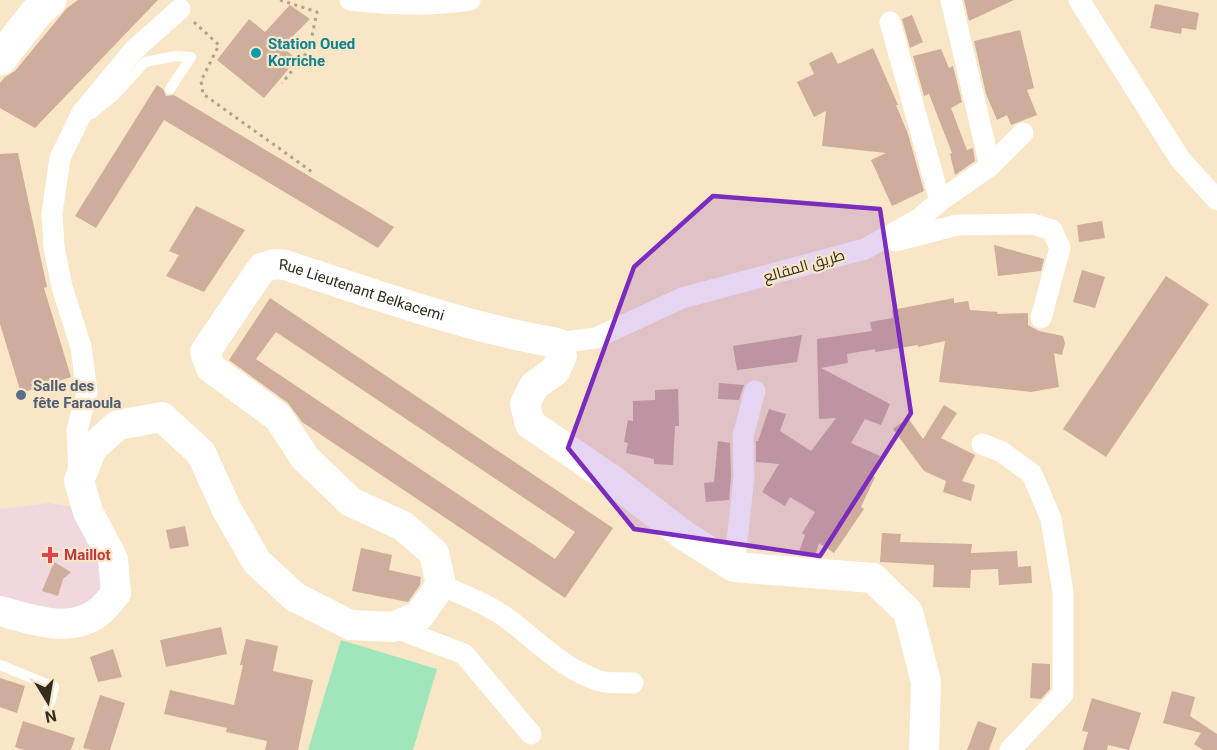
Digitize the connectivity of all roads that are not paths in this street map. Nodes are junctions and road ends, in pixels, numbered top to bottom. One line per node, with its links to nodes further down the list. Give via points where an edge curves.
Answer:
1 (50, 0): 8 (main road)
2 (350, 0): 3 (street, via 386,5)
3 (470, 0)
4 (951, 0): 12 (street)
5 (1078, 0): 13 (street, via 1180,159)
6 (180, 9): 10 (street, via 134,50 82,112)
7 (890, 22): 14 (street)
8 (0, 59)
9 (170, 89): 10 (lane, via 190,57 145,62 115,95)
10 (75, 127): 20 (street, via 60,158 52,213 54,247 81,347 87,392 77,430)
11 (1023, 133): 12 (street, طريق المقالع)
12 (990, 166): 14 (street, طريق المقالع)
13 (1217, 200)
14 (940, 201): 15 (street, طريق المقالع, via 919,219)
15 (866, 249): 16 (street, via 957,225 1033,224 1052,230 1060,248); 17 (street, طريق المقالع, via 682,298 596,338)
16 (1041, 318)
17 (557, 343): 21 (street, via 562,356 555,371 534,386 525,404 530,424); 22 (street, Rue Lieutenant Belkacemi, via 450,318 274,264 262,268 205,352 211,368 278,417 305,458 351,502 403,526 434,553)
18 (755, 392): 21 (street, via 743,436 744,477)
19 (982, 444): 30 (street, via 1002,452 1032,474 1051,519 1063,592 1063,694)
20 (80, 481): 23 (street, via 88,512 113,559 116,593 99,612 80,621 52,624); 24 (street, via 92,448 118,425 162,417 201,453 257,562 295,597 350,625)
21 (734, 567): 29 (street, via 873,578 908,612 926,682)
22 (441, 585): 24 (street, via 419,616); 26 (street, via 506,618 573,669 602,681)
23 (0, 611)
24 (393, 627): 28 (street, via 464,654)
25 (0, 665): 27 (lane, via 54,687)
26 (633, 683)
27 (47, 713)
28 (531, 734)
29 (924, 750)
30 (1010, 750)

